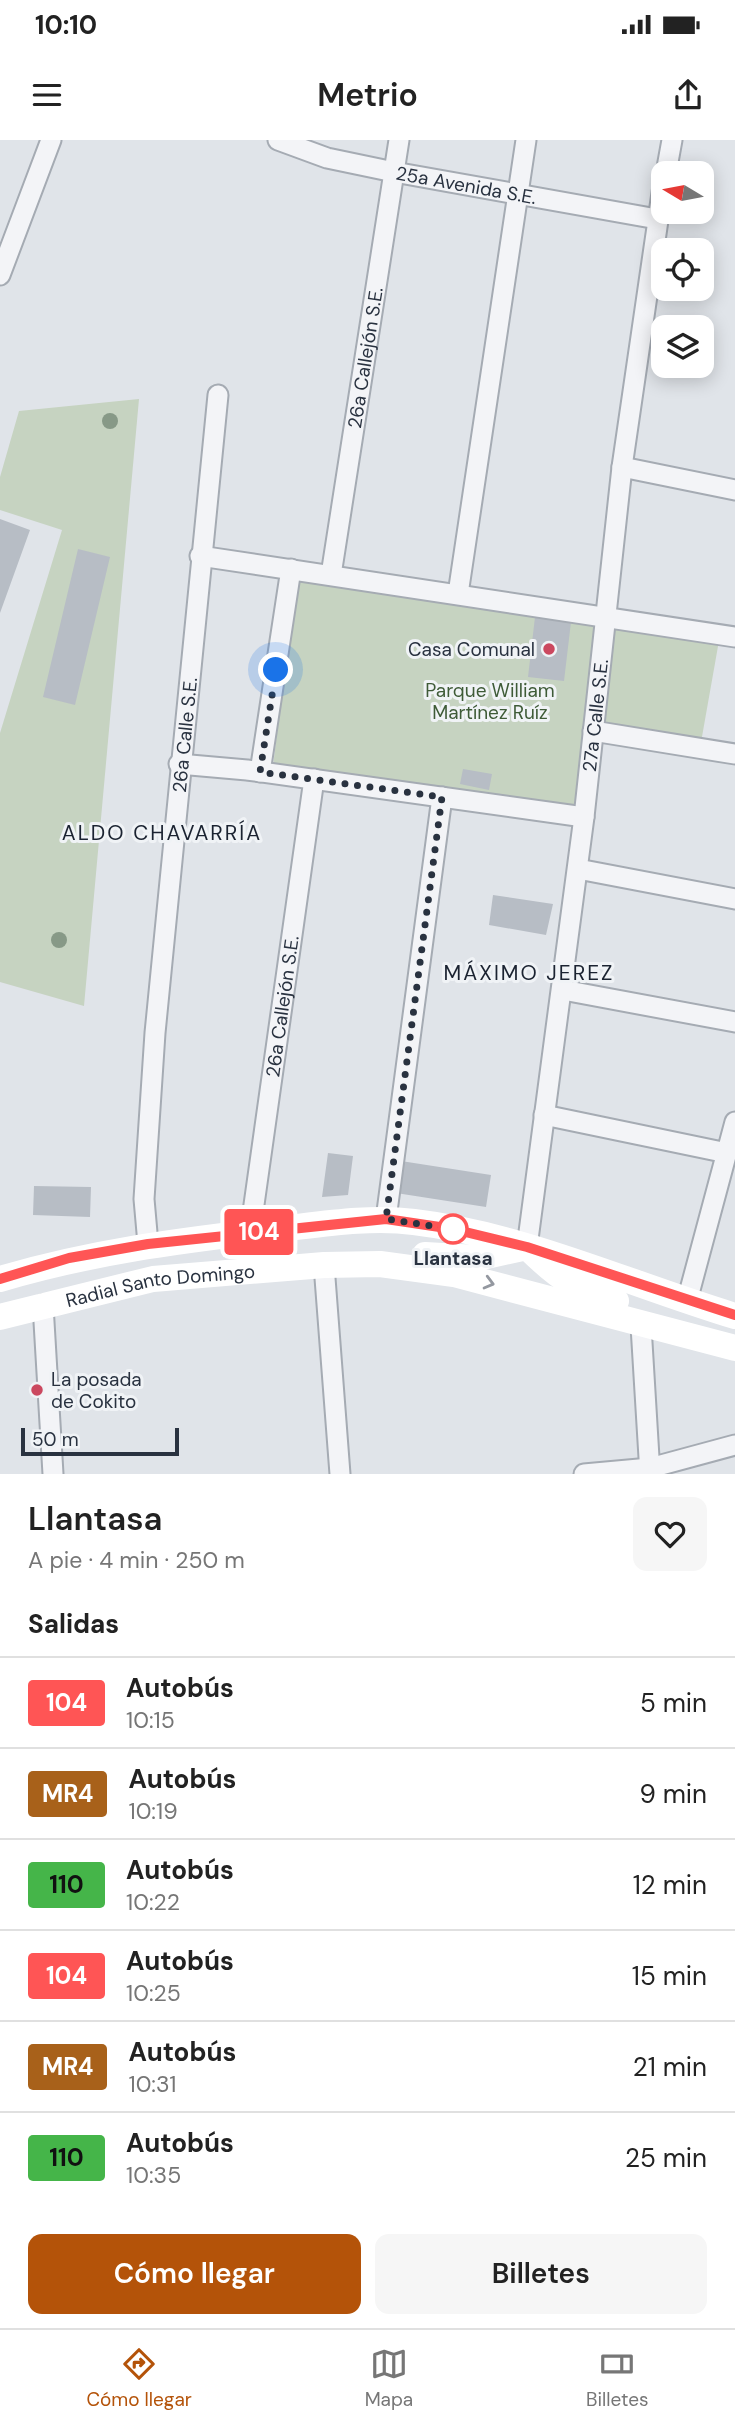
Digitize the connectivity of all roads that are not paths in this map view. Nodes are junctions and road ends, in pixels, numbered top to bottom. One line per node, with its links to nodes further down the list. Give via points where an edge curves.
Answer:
1 (51, 140): 11 (street)
2 (278, 140): 7 (street, 25a Avenida S.E., via 327,158)
3 (398, 140): 7 (street, 26a Callejón S.E.)
4 (526, 140): 8 (street)
5 (672, 140): 6 (street)
6 (668, 161)
7 (394, 172): 8 (street, 25a Avenida S.E.); 17 (street, 26a Callejón S.E.)
8 (517, 192): 9 (street, 25a Avenida S.E.); 18 (street)
9 (651, 218)
10 (656, 224): 13 (street, 27a Calle S.E.)
11 (0, 275)
12 (218, 395): 15 (street, 26a Calle S.E.)
13 (622, 467): 14 (street); 19 (street, 27a Calle S.E.)
14 (735, 490)
15 (200, 556): 16 (street); 23 (street, 26a Calle S.E.)
16 (291, 569): 17 (street); 24 (street)
17 (331, 575): 18 (street)
18 (458, 594): 19 (street)
19 (604, 616): 20 (street); 21 (street, 27a Calle S.E.)
20 (735, 637)
21 (593, 731): 22 (street); 27 (street, 27a Calle S.E.)
22 (735, 754)
23 (179, 764): 24 (street); 37 (street, 26a Calle S.E., via 144,1199)
24 (260, 772): 25 (street)
25 (314, 779): 26 (street); 36 (street, 26a Callejón S.E.)
26 (442, 797): 27 (street); 35 (street)
27 (584, 817): 28 (street, 27a Calle S.E.)
28 (578, 869): 29 (street); 30 (street, 27a Calle S.E.)
29 (735, 899)
30 (563, 990): 31 (street); 32 (street, 27a Calle S.E.)
31 (735, 1023)
32 (544, 1115): 34 (street); 38 (street, 27a Calle S.E.)
33 (735, 1122): 34 (street)
34 (727, 1153): 41 (street)
35 (386, 1219): 36 (main road, Radial Santo Domingo); 38 (main road, Radial Santo Domingo)
36 (250, 1233): 37 (main road, Radial Santo Domingo)
37 (153, 1244): 39 (main road, via 219,1260 277,1258); 40 (main road, Radial Santo Domingo, via 69,1258)
38 (527, 1247): 39 (main road, via 477,1258 398,1253); 41 (main road, Radial Santo Domingo); 46 (main road, via 560,1279 585,1292)
39 (324, 1265): 42 (main road, Radial Santo Domingo, via 153,1279); 45 (main road, Radial Santo Domingo, one-way to 45, via 380,1264 432,1270); 51 (street)
40 (0, 1279)
41 (687, 1301): 43 (main road, Radial Santo Domingo)
42 (43, 1305): 44 (main road, Radial Santo Domingo); 50 (street)
43 (735, 1315)
44 (0, 1318)
45 (641, 1326): 47 (main road, Radial Santo Domingo); 49 (street)
46 (735, 1341)
47 (735, 1348)
48 (735, 1445): 49 (street)
49 (650, 1471): 52 (street)
50 (53, 1474)
51 (340, 1474)
52 (584, 1474)

